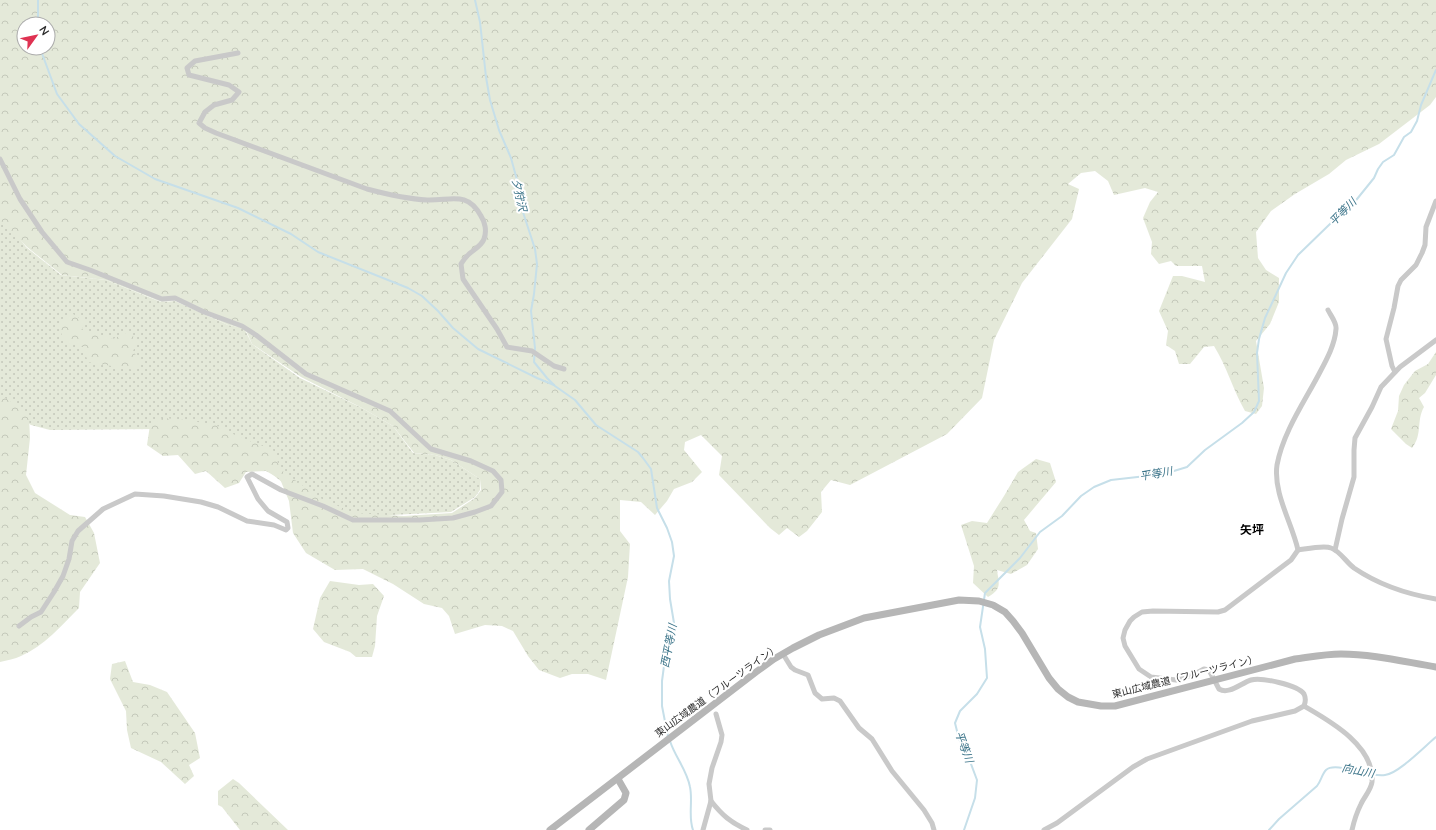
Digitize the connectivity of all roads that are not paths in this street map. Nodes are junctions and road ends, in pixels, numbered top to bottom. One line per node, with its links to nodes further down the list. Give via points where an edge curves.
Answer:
1 (238, 52): 6 (street, via 195,60 187,68 189,75 229,85 239,92 232,100 214,105 205,112 199,123 216,133 367,189 428,200 450,198 472,203 480,212 486,227 480,245 466,256 461,264 463,279 507,347 532,351 554,366)
2 (0, 159): 11 (street, via 42,232 67,262 162,299 176,298 242,326 306,374 390,411 431,449 471,461 493,471 501,480 502,492 491,506 453,518 354,520 281,490 252,474 247,477 268,512 287,522 286,530 274,525 247,521 201,502 135,494 103,509 78,531 72,541 63,576 50,598 41,612)
3 (1436, 201): 7 (street, via 1426,227 1422,253 1416,265 1398,286 1386,339)
4 (1328, 310): 8 (street, via 1336,328 1334,339 1328,356 1289,430 1277,467 1277,482)
5 (1436, 340): 7 (street)
6 (564, 369)
7 (1395, 372): 9 (street, via 1381,386 1355,438 1354,477)
8 (1298, 550): 9 (street, via 1329,547); 14 (street, via 1291,560 1225,610 1142,612 1130,621 1123,638 1125,646 1144,674 1151,678 1176,680 1204,669 1209,670)
9 (1335, 550): 10 (street, via 1368,578 1392,589)
10 (1436, 599)
11 (19, 626)
12 (783, 654): 14 (street, 東山広域農道（フルーツライン）, via 819,635 864,618 959,600 979,601 1005,612 1022,633 1049,678 1058,689 1078,702 1115,706); 17 (street, 東山広域農道（フルーツライン）); 25 (street, via 791,667 808,675 814,694 822,699 834,698 840,701 859,728 872,739 892,771 924,810)
13 (1436, 667): 14 (street, 東山広域農道（フルーツライン）, via 1341,654 1295,659)
14 (1215, 680): 15 (street, via 1222,691 1260,678 1291,686 1304,694)
15 (1304, 706): 26 (street, via 1295,711 1252,721 1147,759); 27 (street, via 1350,736 1370,765 1372,784 1360,805)
16 (716, 714): 18 (street, via 722,735 709,784)
17 (618, 779): 19 (street, 東山広域農道（フルーツライン）); 20 (street, via 626,793 624,800)
18 (711, 801): 21 (street); 22 (street, via 730,822)
19 (550, 830)
20 (589, 830)
21 (703, 830)
22 (747, 830)
23 (766, 830): 24 (street)
24 (770, 830)
25 (934, 830)
26 (1044, 830)
27 (1352, 830)

